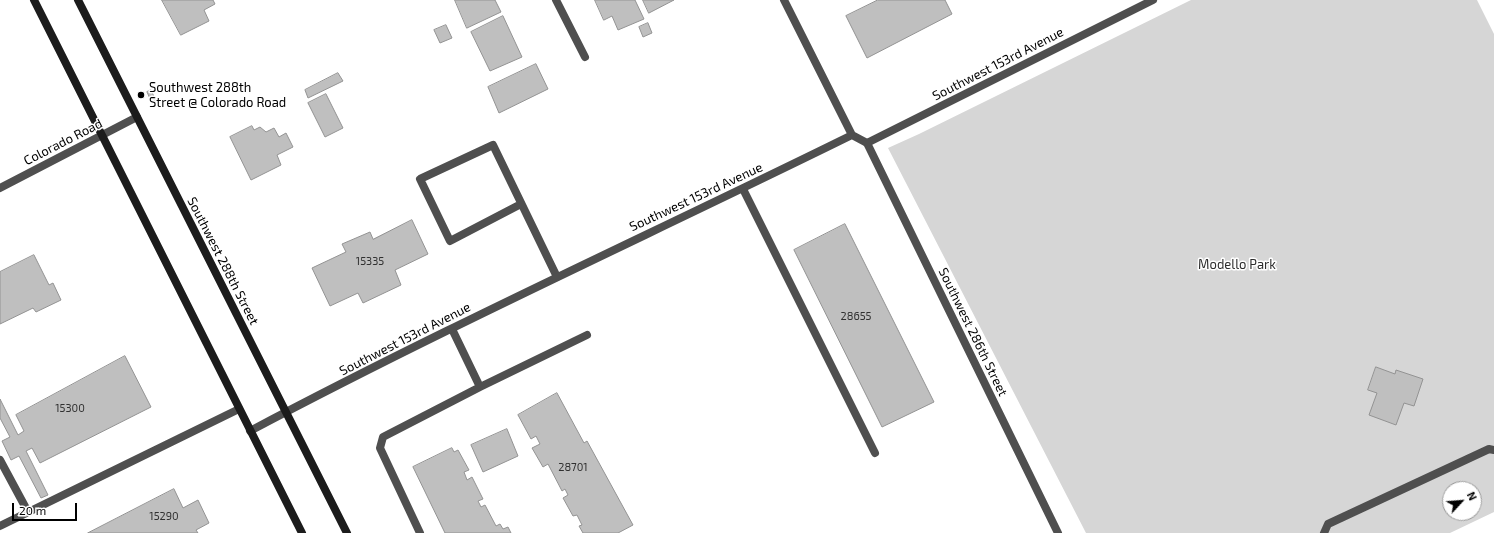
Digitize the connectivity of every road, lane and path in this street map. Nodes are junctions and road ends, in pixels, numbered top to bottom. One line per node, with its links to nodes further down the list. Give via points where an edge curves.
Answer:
1 (34, 0): 9 (main road)
2 (78, 0): 7 (main road, Southwest 288th Street)
3 (556, 0): 6 (street)
4 (784, 0): 8 (street)
5 (1153, 0): 10 (street, Southwest 153rd Avenue)
6 (584, 57)
7 (137, 117): 9 (street, Colorado Road); 19 (main road, Southwest 288th Street)
8 (852, 135): 10 (street); 12 (street, Southwest 153rd Avenue)
9 (101, 136): 11 (street, Colorado Road); 18 (main road)
10 (867, 143): 29 (street, Southwest 286th Street)
11 (0, 188)
12 (743, 189): 14 (street, Southwest 153rd Avenue); 22 (street)
13 (521, 204): 13 (street, via 493,145 420,179 450,241); 14 (street)
14 (557, 277): 15 (street, Southwest 153rd Avenue)
15 (452, 329): 17 (street); 19 (street, Southwest 153rd Avenue)
16 (587, 335): 17 (street)
17 (480, 387): 28 (street, via 383,437 380,448)
18 (239, 409): 20 (main road); 24 (street)
19 (286, 412): 20 (street, Southwest 153rd Avenue); 27 (main road, Southwest 288th Street)
20 (250, 431): 26 (main road)
21 (1494, 450): 30 (street, via 1490,449 1328,524)
22 (875, 453)
23 (0, 460): 24 (street)
24 (28, 512): 25 (street)
25 (0, 526)
26 (302, 533)
27 (347, 533)
28 (420, 533)
29 (1058, 533)
30 (1324, 533)

